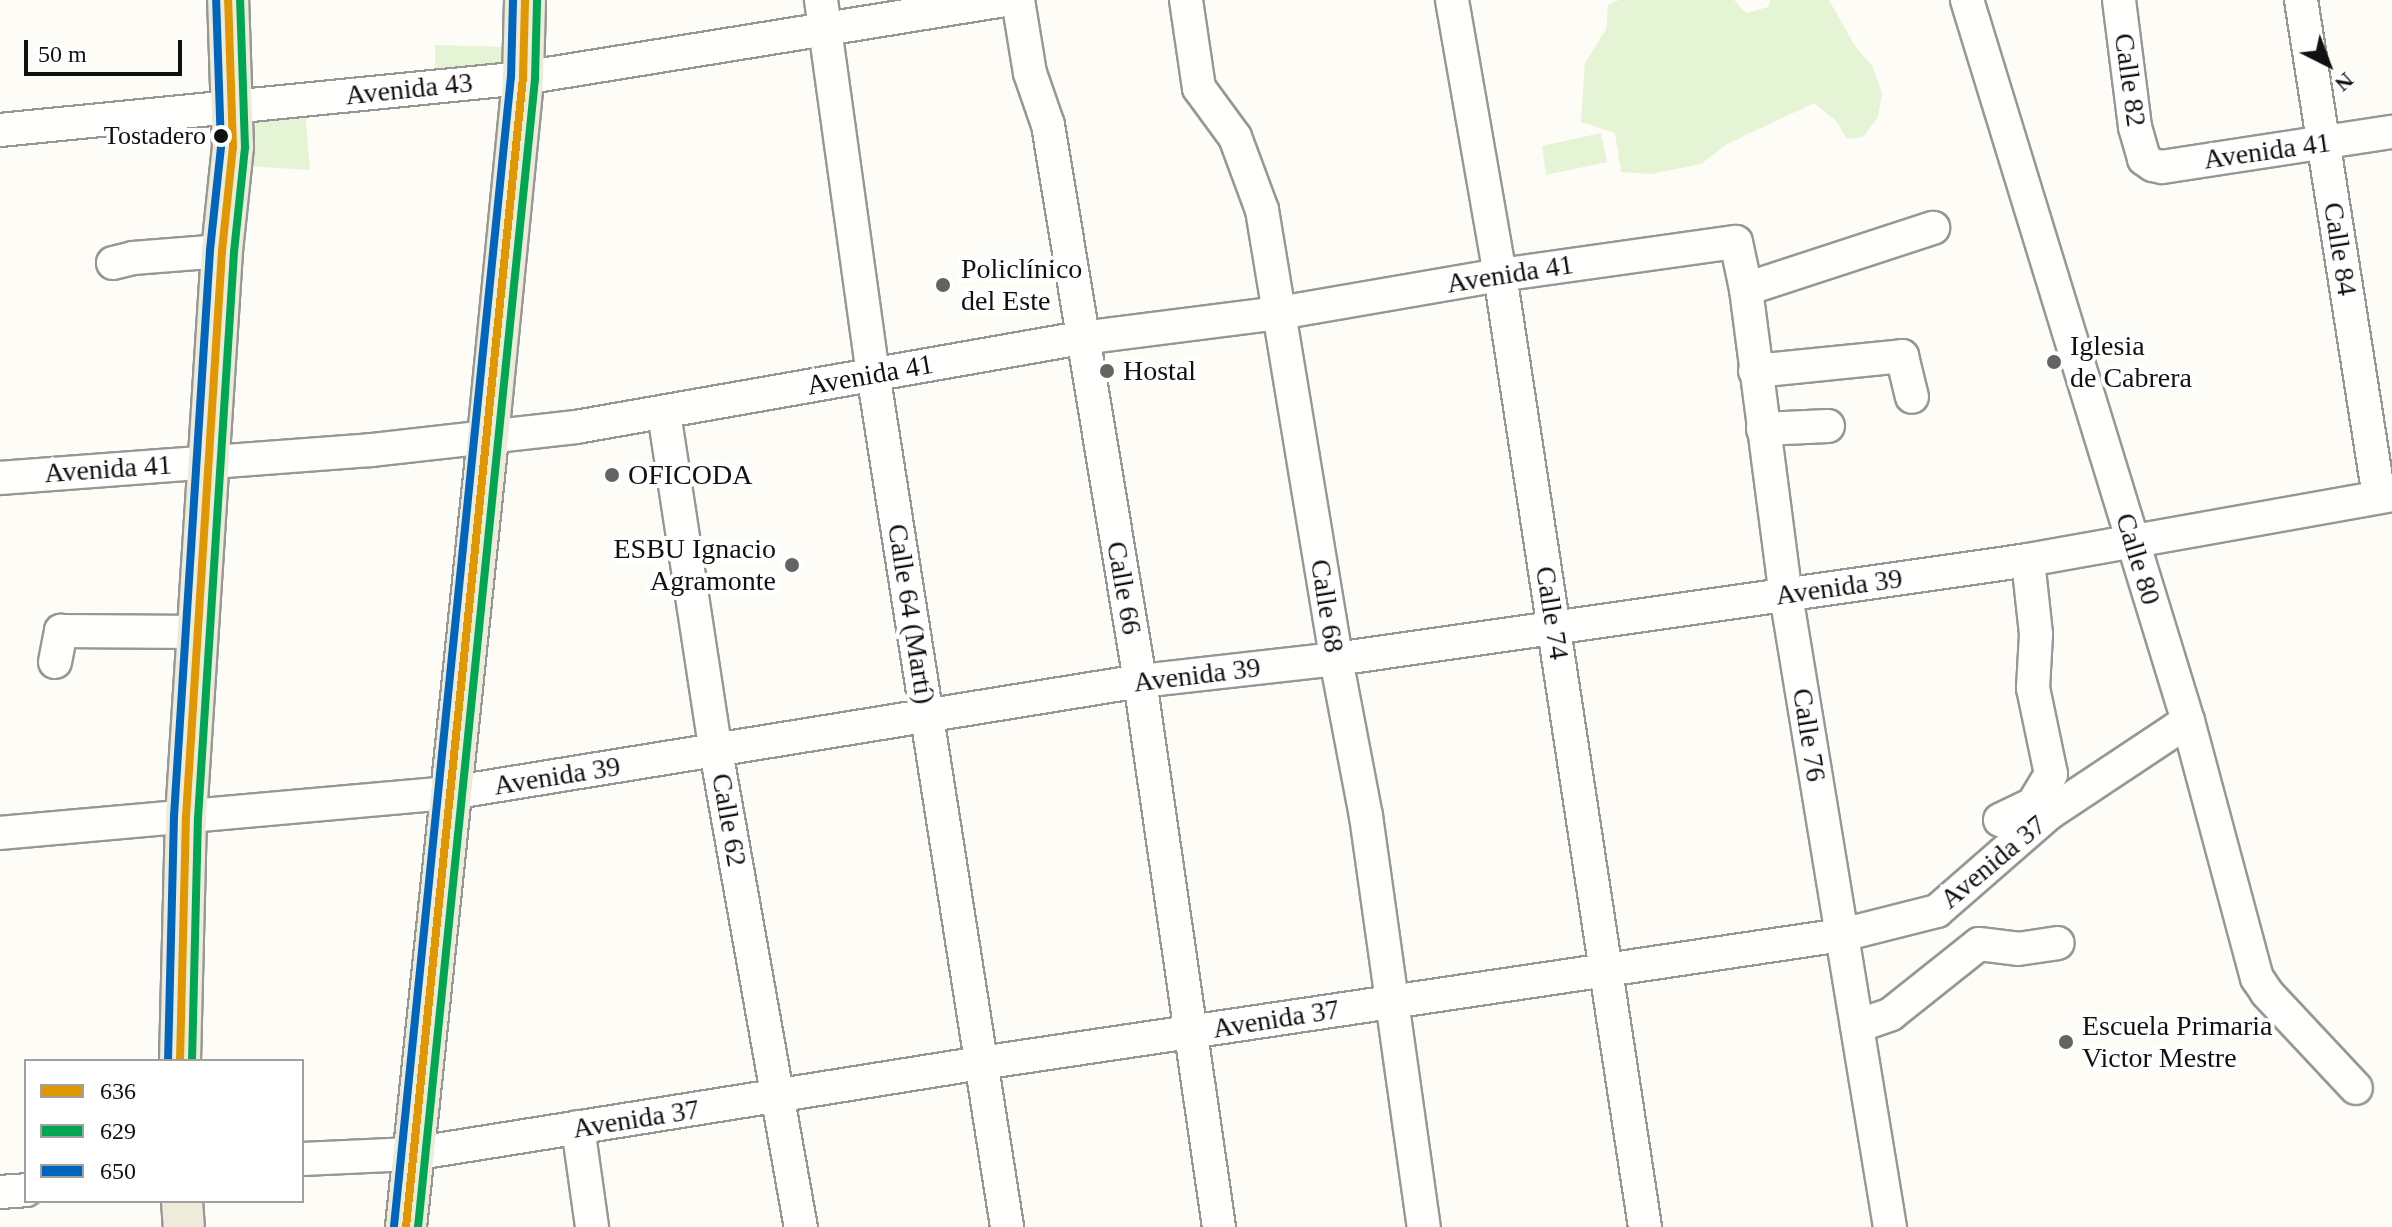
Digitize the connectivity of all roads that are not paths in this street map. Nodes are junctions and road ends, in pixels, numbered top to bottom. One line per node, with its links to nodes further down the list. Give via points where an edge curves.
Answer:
1 (228, 0): 13 (main road)
2 (525, 0): 12 (main road)
3 (1006, 0): 10 (street, Avenida 43)
4 (1018, 0): 25 (street, Calle 66, via 1030,73 1048,125)
5 (1186, 0): 24 (street, Calle 68, via 1199,88 1235,137 1254,183)
6 (1452, 0): 22 (street, Calle 74)
7 (1967, 0): 36 (street, Calle 80)
8 (2119, 0): 17 (street, Calle 82)
9 (2301, 0): 16 (street, Calle 84)
10 (943, 5): 11 (street, Avenida 43)
11 (823, 14): 12 (street, Avenida 43); 27 (street, Calle 64 (Martí))
12 (523, 78): 13 (street, Avenida 43); 32 (main road)
13 (234, 106): 14 (street, Avenida 43); 20 (main road)
14 (0, 130)
15 (2392, 132): 16 (street, Avenida 41)
16 (2323, 144): 17 (street, Avenida 41, via 2162,167); 35 (street, Calle 84)
17 (2144, 159)
18 (1933, 228): 23 (street)
19 (1736, 242): 22 (street, Avenida 41); 23 (street, Calle 76)
20 (222, 251): 21 (street); 33 (main road)
21 (113, 263)
22 (1500, 275): 24 (street, Avenida 41); 39 (street, Calle 74)
23 (1746, 289): 26 (street, Calle 76)
24 (1279, 313): 25 (street, Avenida 41); 41 (street, Calle 68)
25 (1081, 338): 27 (street, Avenida 41); 43 (street, Calle 66)
26 (1755, 371): 28 (street, via 1902,356); 31 (street, Calle 76)
27 (873, 373): 29 (street, Avenida 41); 44 (street, Calle 64 (Martí))
28 (1912, 397)
29 (664, 413): 32 (street, Avenida 41); 46 (street, Calle 62)
30 (1828, 426): 31 (street)
31 (1763, 429): 38 (street, Calle 76)
32 (488, 437): 33 (street, Avenida 41); 47 (main road)
33 (211, 461): 34 (street, Avenida 41); 40 (main road)
34 (0, 478)
35 (2386, 496): 36 (street, Avenida 39)
36 (2133, 542): 37 (street, Avenida 39); 45 (street, Calle 80)
37 (2028, 560): 38 (street, Avenida 39); 49 (street, via 2036,634 2033,688 2051,774 2033,804)
38 (1786, 595): 39 (street, Avenida 39); 51 (street, Calle 76)
39 (1554, 625): 41 (street, Avenida 39); 53 (street, Calle 74)
40 (199, 632): 42 (street, via 61,631); 48 (main road)
41 (1336, 659): 43 (street, Avenida 39); 54 (street, Calle 68)
42 (55, 662)
43 (1140, 681): 44 (street, Avenida 39); 56 (street, Calle 66)
44 (926, 714): 46 (street, Avenida 39); 58 (street, Calle 64 (Martí))
45 (2188, 721): 51 (street, Avenida 37, via 2048,814 1937,911); 59 (street, Calle 80, via 2261,987)
46 (716, 751): 47 (street, Avenida 39); 60 (street, Calle 62)
47 (450, 793): 48 (street, Avenida 39); 62 (main road)
48 (186, 817): 50 (street, Avenida 39); 57 (main road)
49 (2000, 820)
50 (0, 833)
51 (1842, 935): 53 (street, Avenida 37); 55 (street, Calle 76)
52 (2058, 943): 55 (street, via 2018,949 1979,944 1891,1014)
53 (1606, 969): 54 (street, Avenida 37); 74 (street, Calle 74)
54 (1395, 1001): 56 (street, Avenida 37); 73 (street, Calle 68)
55 (1857, 1026): 75 (street, Calle 76)
56 (1190, 1032): 58 (street, Avenida 37); 72 (street, Calle 66)
57 (180, 1059)
58 (981, 1063): 60 (street, Avenida 37); 71 (street, Calle 64 (Martí))
59 (2356, 1088)
60 (779, 1097): 61 (street, Avenida 37); 70 (street, Calle 62)
61 (578, 1127): 62 (street, Avenida 37); 69 (street)
62 (412, 1154): 63 (street, Avenida 37); 68 (main road)
63 (304, 1159)
64 (24, 1190): 65 (street)
65 (0, 1192)
66 (182, 1203): 67 (main road)
67 (184, 1227)
68 (406, 1227)
69 (592, 1227)
70 (801, 1227)
71 (1007, 1227)
72 (1219, 1227)
73 (1424, 1227)
74 (1645, 1227)
75 (1890, 1227)

